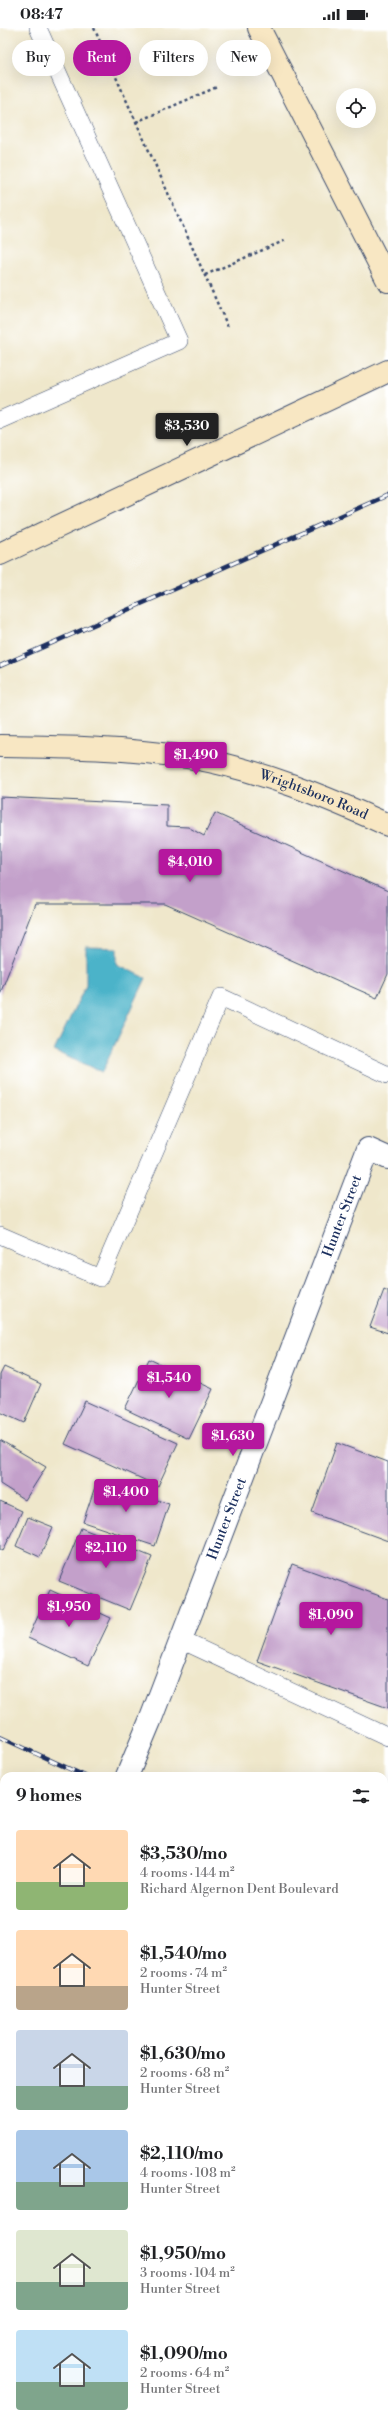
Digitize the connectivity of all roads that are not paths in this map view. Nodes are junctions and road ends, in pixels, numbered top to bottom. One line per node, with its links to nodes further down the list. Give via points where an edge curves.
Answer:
1 (38, 28): 5 (lane, via 179,341)
2 (259, 28): 3 (street)
3 (388, 281)
4 (388, 371): 6 (street)
5 (0, 420)
6 (0, 554)
7 (0, 746): 8 (street, Wrightsboro Road, via 139,750 195,759 249,772 325,797)
8 (388, 825)
9 (388, 1075): 11 (lane, via 221,997 100,1278)
10 (378, 1153): 12 (street, Hunter Street)
11 (0, 1236)
12 (181, 1640): 13 (lane); 14 (street, Hunter Street)
13 (388, 1737)
14 (129, 1772)

